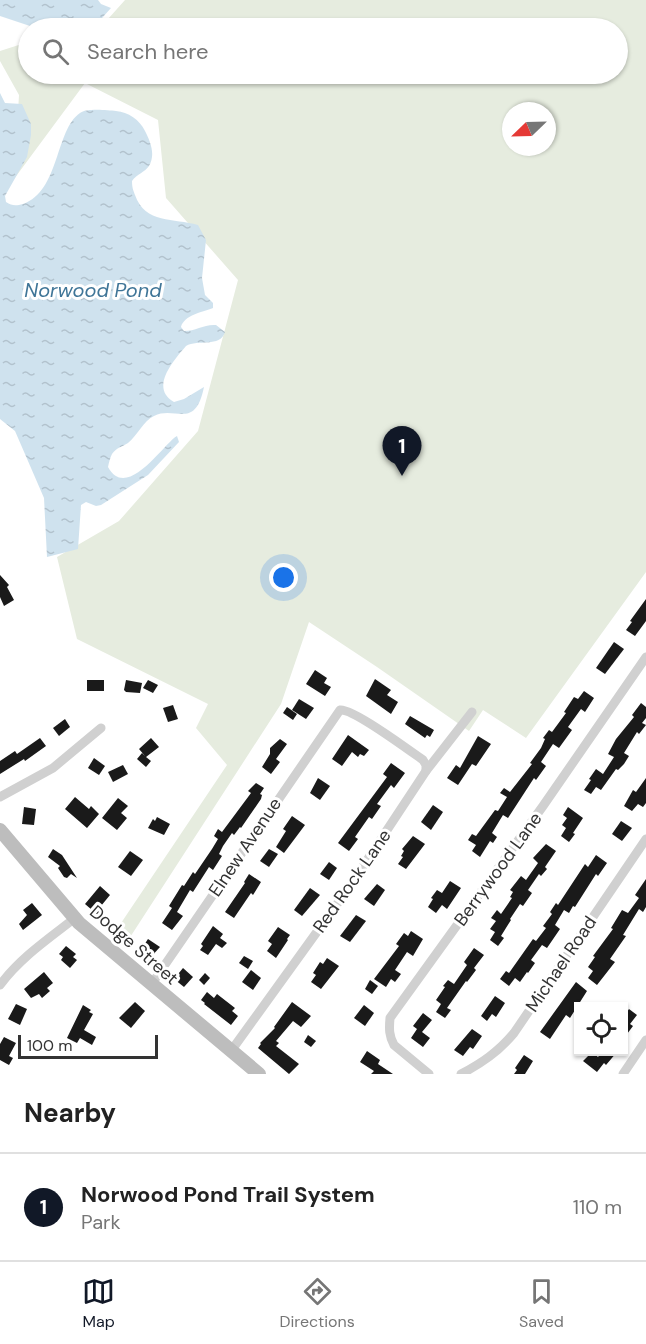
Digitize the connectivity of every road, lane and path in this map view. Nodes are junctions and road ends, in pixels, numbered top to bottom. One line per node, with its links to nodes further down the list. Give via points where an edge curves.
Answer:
1 (646, 657): 14 (street, Berrywood Lane, via 390,1018 394,1045)
2 (472, 712): 4 (street, Red Rock Lane)
3 (101, 728): 5 (street, via 53,768)
4 (426, 771): 10 (street, Elnew Avenue, via 423,760 358,716 340,710); 12 (street, Red Rock Lane, via 350,886)
5 (0, 797)
6 (0, 830): 8 (main road, Dodge Street)
7 (646, 839): 15 (street, Michael Road, via 514,1033 500,1050)
8 (75, 918): 9 (street, via 35,948); 10 (main road, Dodge Street)
9 (0, 985)
10 (151, 985): 12 (main road, Dodge Street)
11 (646, 1040): 16 (street)
12 (231, 1050): 13 (main road, Dodge Street)
13 (259, 1074)
14 (429, 1074)
15 (461, 1074)
16 (623, 1074)

